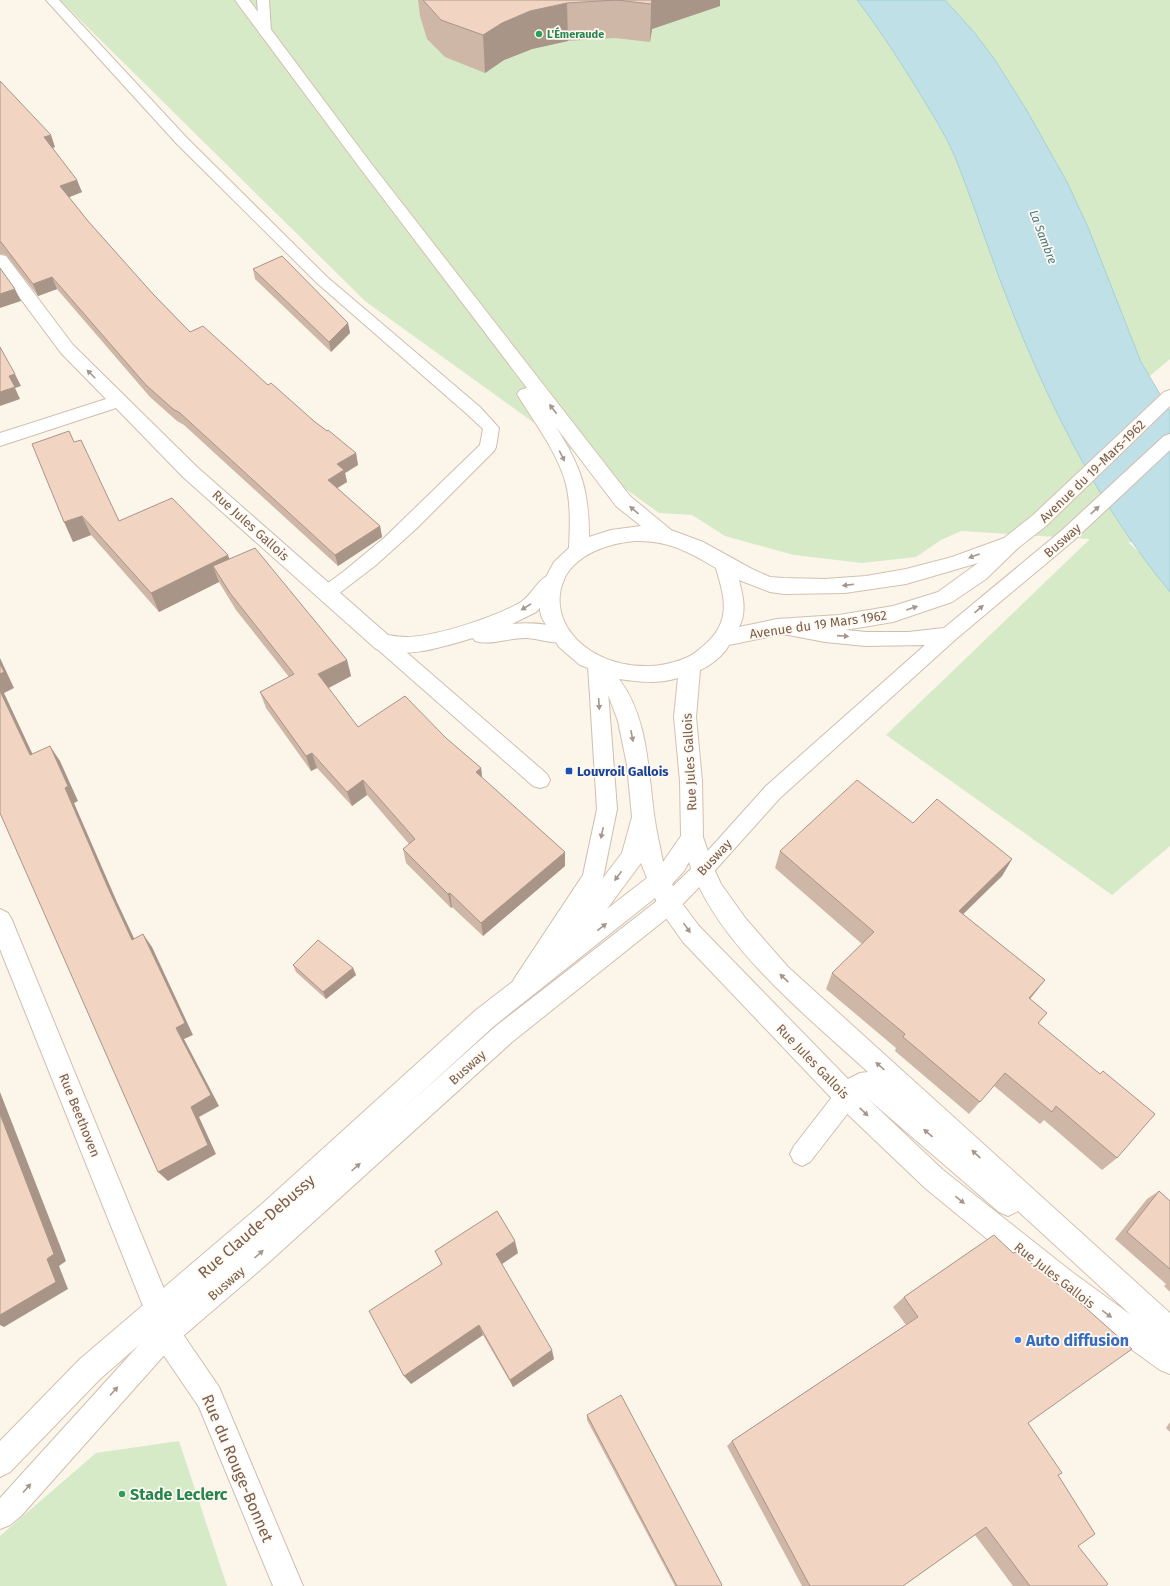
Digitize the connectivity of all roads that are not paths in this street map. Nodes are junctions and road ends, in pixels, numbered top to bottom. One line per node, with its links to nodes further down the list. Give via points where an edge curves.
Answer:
1 (52, 0): 16 (lane, via 181,140 322,280 491,428 488,447 483,453 401,534)
2 (242, 0): 4 (street)
3 (262, 0): 4 (lane)
4 (265, 32): 6 (street)
5 (0, 260): 8 (street, Rue Jules Gallois, one-way to 5, via 67,349)
6 (461, 291): 11 (street, one-way to 6, via 623,501); 13 (street, one-way to 13, via 551,434 572,475 579,510)
7 (1170, 396): 12 (street, Avenue du 19-Mars-1962, via 1039,521)
8 (119, 401): 9 (street); 16 (street, Rue Jules Gallois, via 190,472)
9 (0, 440)
10 (1170, 440): 19 (lane, Busway, one-way to 10, via 1067,536)
11 (664, 535): 13 (street, via 619,534 597,541); 14 (street, via 685,542)
12 (1011, 543): 14 (street, one-way to 14, via 945,566 899,578 831,587 782,586 760,581); 17 (street, Avenue du 19 Mars 1962, one-way to 12, via 839,623 893,614 945,597 979,574)
13 (579, 551): 15 (street, via 564,564)
14 (725, 565): 21 (street, via 734,602 732,620)
15 (554, 580): 18 (street, via 550,598 551,611); 20 (street, one-way to 20, via 528,607 488,626)
16 (327, 594): 22 (street, Rue Jules Gallois)
17 (777, 627): 19 (lane, Busway, one-way to 19, via 816,634 882,639 925,639); 21 (street, Avenue du 19 Mars 1962)
18 (560, 634): 20 (street, via 526,630); 23 (street, via 575,652)
19 (949, 634): 28 (lane, Busway, via 773,792)
20 (460, 635): 22 (street, via 408,645)
21 (724, 638): 24 (street, via 709,653)
22 (383, 643): 25 (lane)
23 (597, 665): 24 (street, via 622,673 645,675 668,672); 26 (street, Rue Jules Gallois, one-way to 26, via 618,693 629,721 638,765); 32 (lane, one-way to 32, via 607,810 593,878)
24 (690, 665): 27 (street, Rue Jules Gallois, via 685,718 691,781)
25 (540, 780)
26 (643, 815): 29 (street, Rue Jules Gallois, via 652,863); 32 (street, one-way to 32, via 632,857 589,914)
27 (692, 837): 28 (street, Rue Jules Gallois); 29 (street, via 676,864)
28 (703, 870): 30 (lane, Busway); 35 (street, Rue Jules Gallois, one-way to 28, via 780,975 738,928 713,891)
29 (660, 881): 30 (street, Rue Jules Gallois); 32 (street, one-way to 29)
30 (669, 904): 33 (street, Rue Jules Gallois, one-way to 33, via 691,934); 36 (lane, Busway, one-way to 30, via 258,1255 504,1034)
31 (0, 920): 36 (street, Rue Beethoven)
32 (516, 994): 36 (street, Rue Claude-Debussy, via 485,1018 278,1207)
33 (848, 1096): 34 (lane); 35 (street, one-way to 33, via 1039,1230 869,1084 860,1086); 38 (street, Rue Jules Gallois, one-way to 38, via 934,1179 1062,1282)
34 (802, 1154)
35 (1112, 1279): 37 (street, Rue Jules Gallois)
36 (163, 1323): 39 (street, Rue Claude-Debussy, via 90,1369); 40 (lane, Busway, one-way to 36, via 11,1506); 41 (street, Rue du Rouge-Bonnet, via 209,1397)
37 (1170, 1332)
38 (1170, 1360)
39 (0, 1462)
40 (0, 1515)
41 (288, 1586)

